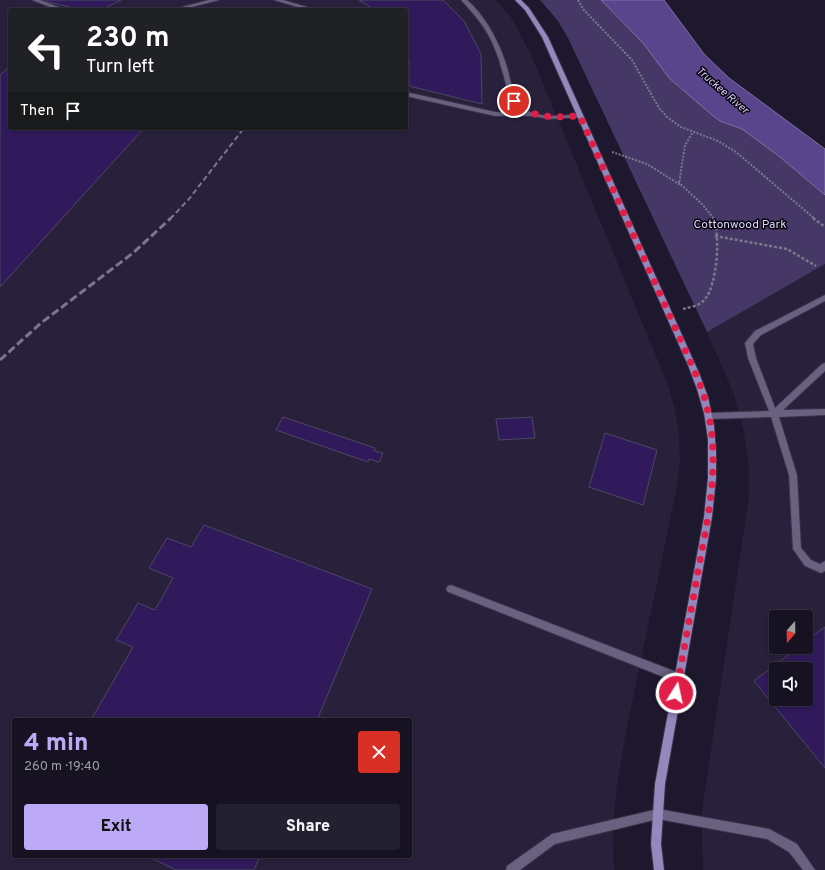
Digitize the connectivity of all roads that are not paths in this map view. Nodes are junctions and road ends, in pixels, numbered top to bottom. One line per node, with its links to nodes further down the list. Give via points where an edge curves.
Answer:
1 (35, 0): 6 (lane)
2 (216, 0): 7 (lane)
3 (277, 0): 8 (lane)
4 (464, 0): 10 (lane, via 489,32 504,65 514,101 520,109)
5 (518, 0): 11 (street, via 545,37)
6 (57, 8)
7 (182, 8)
8 (307, 8)
9 (408, 94): 10 (lane, via 495,114)
10 (535, 115): 11 (lane, via 550,118)
11 (580, 116): 16 (street, via 698,381)
12 (825, 298): 15 (lane, via 758,334 749,344)
13 (825, 366): 15 (lane)
14 (825, 412): 15 (lane)
15 (774, 414): 16 (lane); 17 (lane, via 793,475 797,549 808,563 821,569)
16 (709, 416): 19 (street, via 713,446 713,480)
17 (825, 565)
18 (451, 589): 19 (lane)
19 (679, 678): 20 (street, via 660,784)
20 (658, 814): 21 (lane, via 552,839); 22 (street, via 656,844); 23 (lane, via 769,834 793,848)
21 (511, 870)
22 (659, 870)
23 (810, 870)

